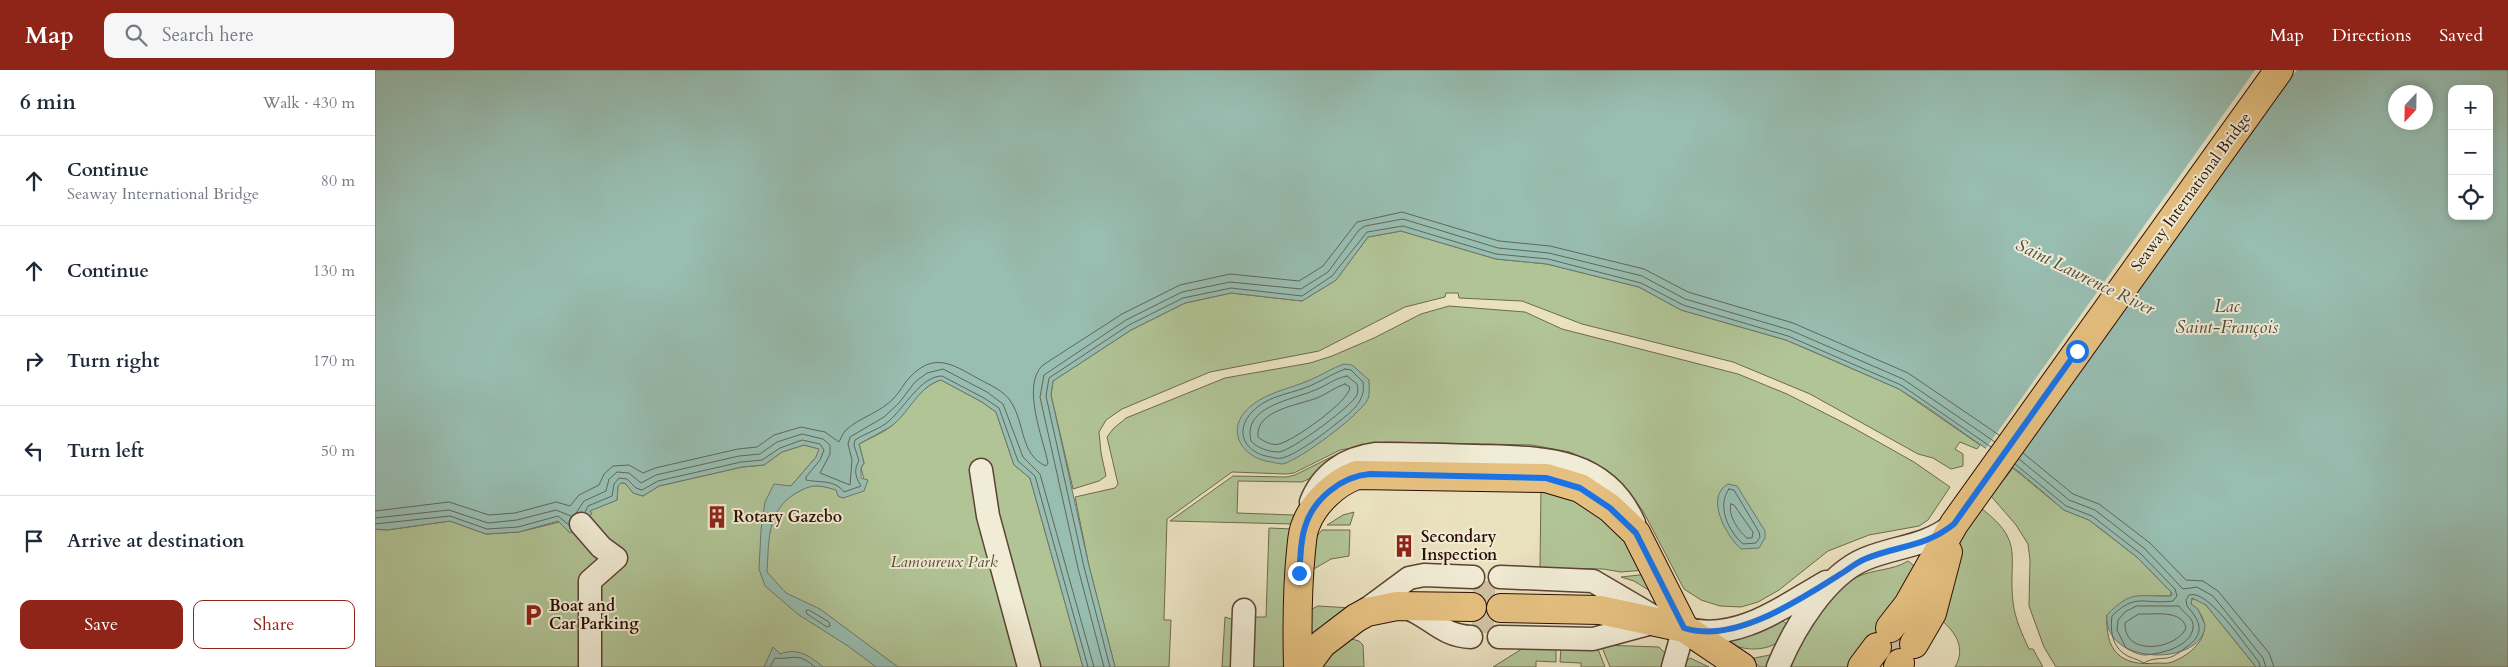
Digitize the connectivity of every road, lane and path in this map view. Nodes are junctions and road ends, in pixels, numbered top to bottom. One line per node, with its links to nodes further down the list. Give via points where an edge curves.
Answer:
1 (2279, 70): 3 (main road, Seaway International Bridge)
2 (981, 470): 14 (street, via 989,516)
3 (1955, 523): 7 (street, via 1929,541 1865,559); 12 (main road, Seaway International Bridge, via 1932,613)
4 (581, 524): 13 (street, via 601,547 616,558 590,581)
5 (1304, 527): 6 (main road, via 1327,494 1346,479 1357,475 1546,478 1564,481 1596,496 1625,520); 6 (street, via 1314,495 1326,476 1344,463 1363,456 1546,459 1575,467 1612,490 1630,514); 16 (main road, via 1299,573)
6 (1644, 544): 11 (main road)
7 (1840, 574): 11 (street, via 1746,625 1724,632 1709,633); 20 (street, via 1806,615)
8 (1472, 607): 17 (main road, via 1375,610 1355,618 1322,644)
9 (1500, 607): 11 (main road, via 1600,610); 11 (street, via 1610,595 1626,600)
10 (1243, 610): 15 (street)
11 (1665, 625): 18 (street); 19 (main road)
12 (1890, 653)
13 (590, 667)
14 (1029, 667)
15 (1243, 667)
16 (1298, 667)
17 (1305, 667)
18 (1673, 667)
19 (1742, 667)
20 (1778, 667)

